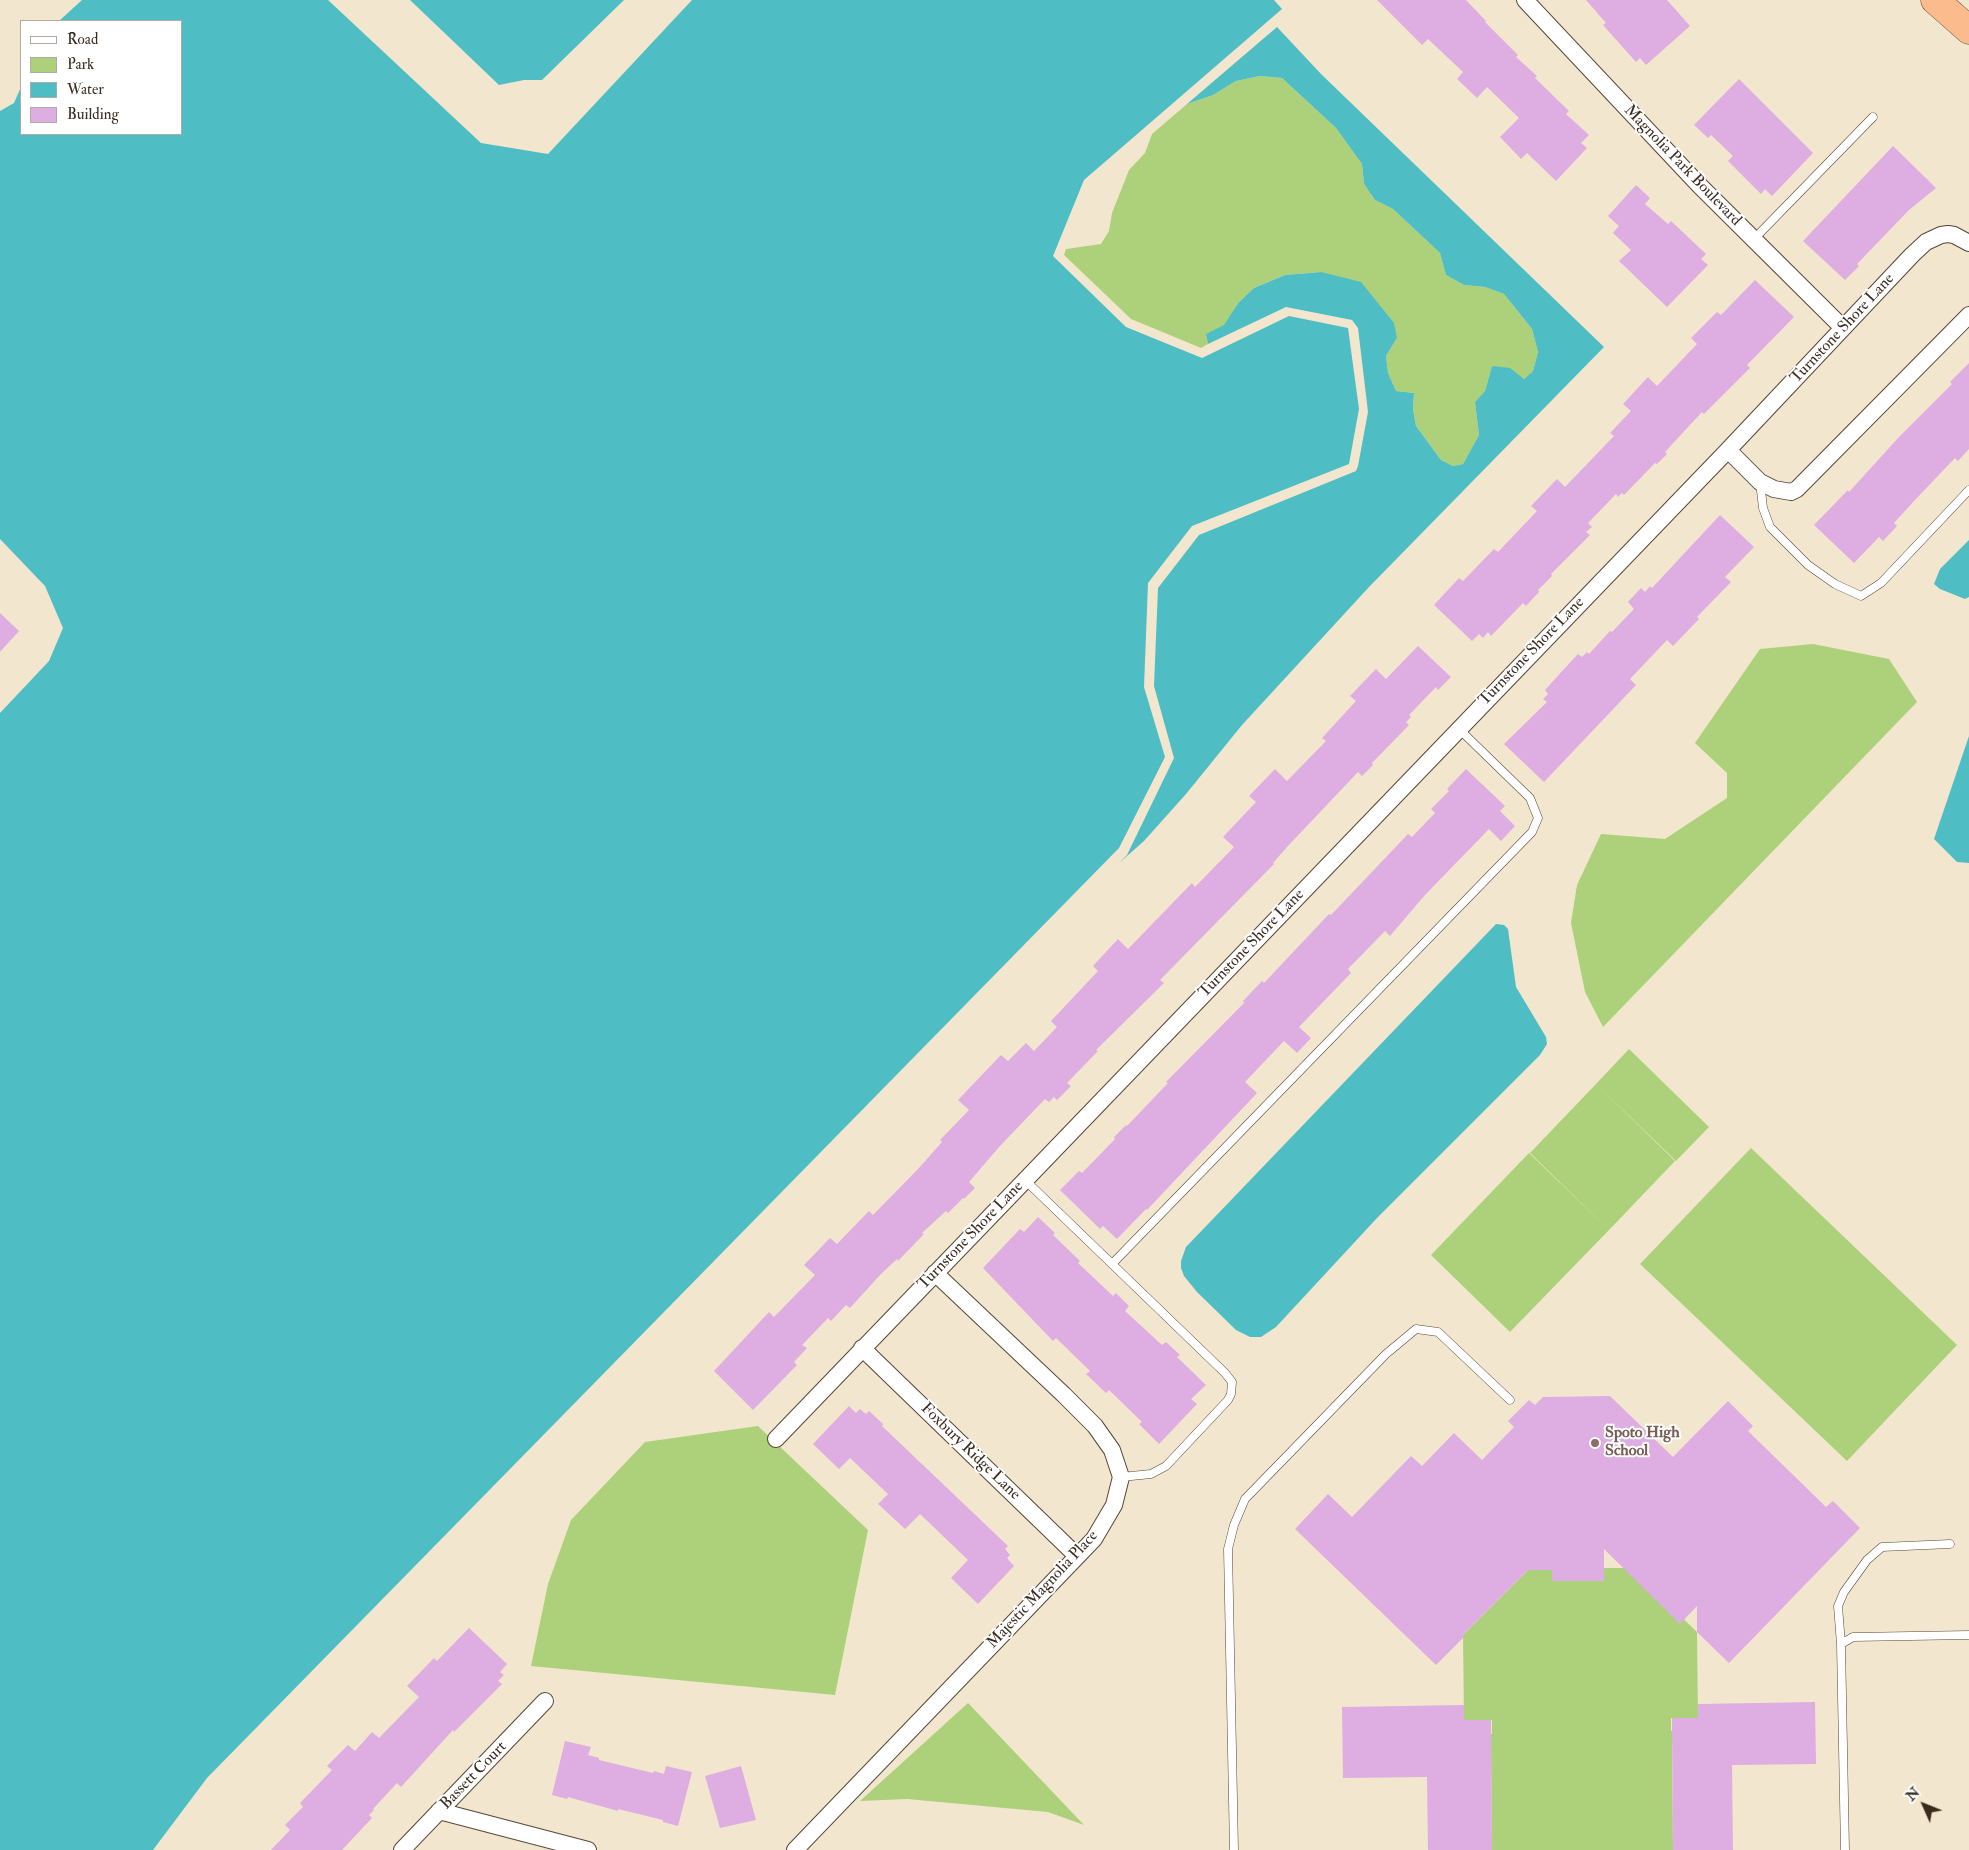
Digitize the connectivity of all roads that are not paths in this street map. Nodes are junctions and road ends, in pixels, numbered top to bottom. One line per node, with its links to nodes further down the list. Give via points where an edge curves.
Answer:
1 (1525, 0): 6 (street, Magnolia Park Boulevard, via 1641,126)
2 (1935, 0): 3 (highway)
3 (1969, 30)
4 (1873, 117): 6 (lane)
5 (1962, 234): 7 (street, Turnstone Shore Lane); 9 (street, Turnstone Shore Lane, via 1941,236 1926,242)
6 (1753, 240): 9 (street, Magnolia Park Boulevard)
7 (1969, 244)
8 (1969, 315): 11 (street, via 1804,484 1791,492 1781,492)
9 (1844, 328): 10 (street, Turnstone Shore Lane)
10 (1728, 450): 11 (street); 13 (street, Turnstone Shore Lane)
11 (1760, 482): 12 (lane, via 1763,508 1770,527 1808,564 1835,584 1861,596 1881,583)
12 (1969, 490)
13 (1459, 729): 14 (street, Turnstone Shore Lane); 15 (lane, via 1530,798 1538,818 1532,832)
14 (1025, 1180): 15 (lane); 16 (street, Turnstone Shore Lane)
15 (1112, 1264): 20 (lane, via 1232,1382 1228,1400 1166,1466 1152,1474)
16 (935, 1273): 17 (street, Turnstone Shore Lane); 20 (street, via 1095,1426 1112,1450)
17 (862, 1348): 19 (street, Turnstone Shore Lane); 22 (street, Foxbury Ridge Lane)
18 (1510, 1400): 30 (lane, via 1438,1332 1416,1329 1386,1354 1246,1499 1228,1549)
19 (776, 1439)
20 (1121, 1477): 22 (street, Majestic Magnolia Place, via 1114,1506 1094,1539)
21 (1950, 1544): 24 (lane, via 1882,1547 1867,1560 1838,1606)
22 (1077, 1556): 29 (street, Majestic Magnolia Place)
23 (1969, 1635): 24 (lane, via 1853,1637)
24 (1840, 1644): 31 (lane)
25 (546, 1701): 26 (street, Bassett Court)
26 (439, 1811): 27 (street, Bassett Court); 28 (street)
27 (402, 1850)
28 (588, 1850)
29 (795, 1850)
30 (1234, 1850)
31 (1845, 1850)

